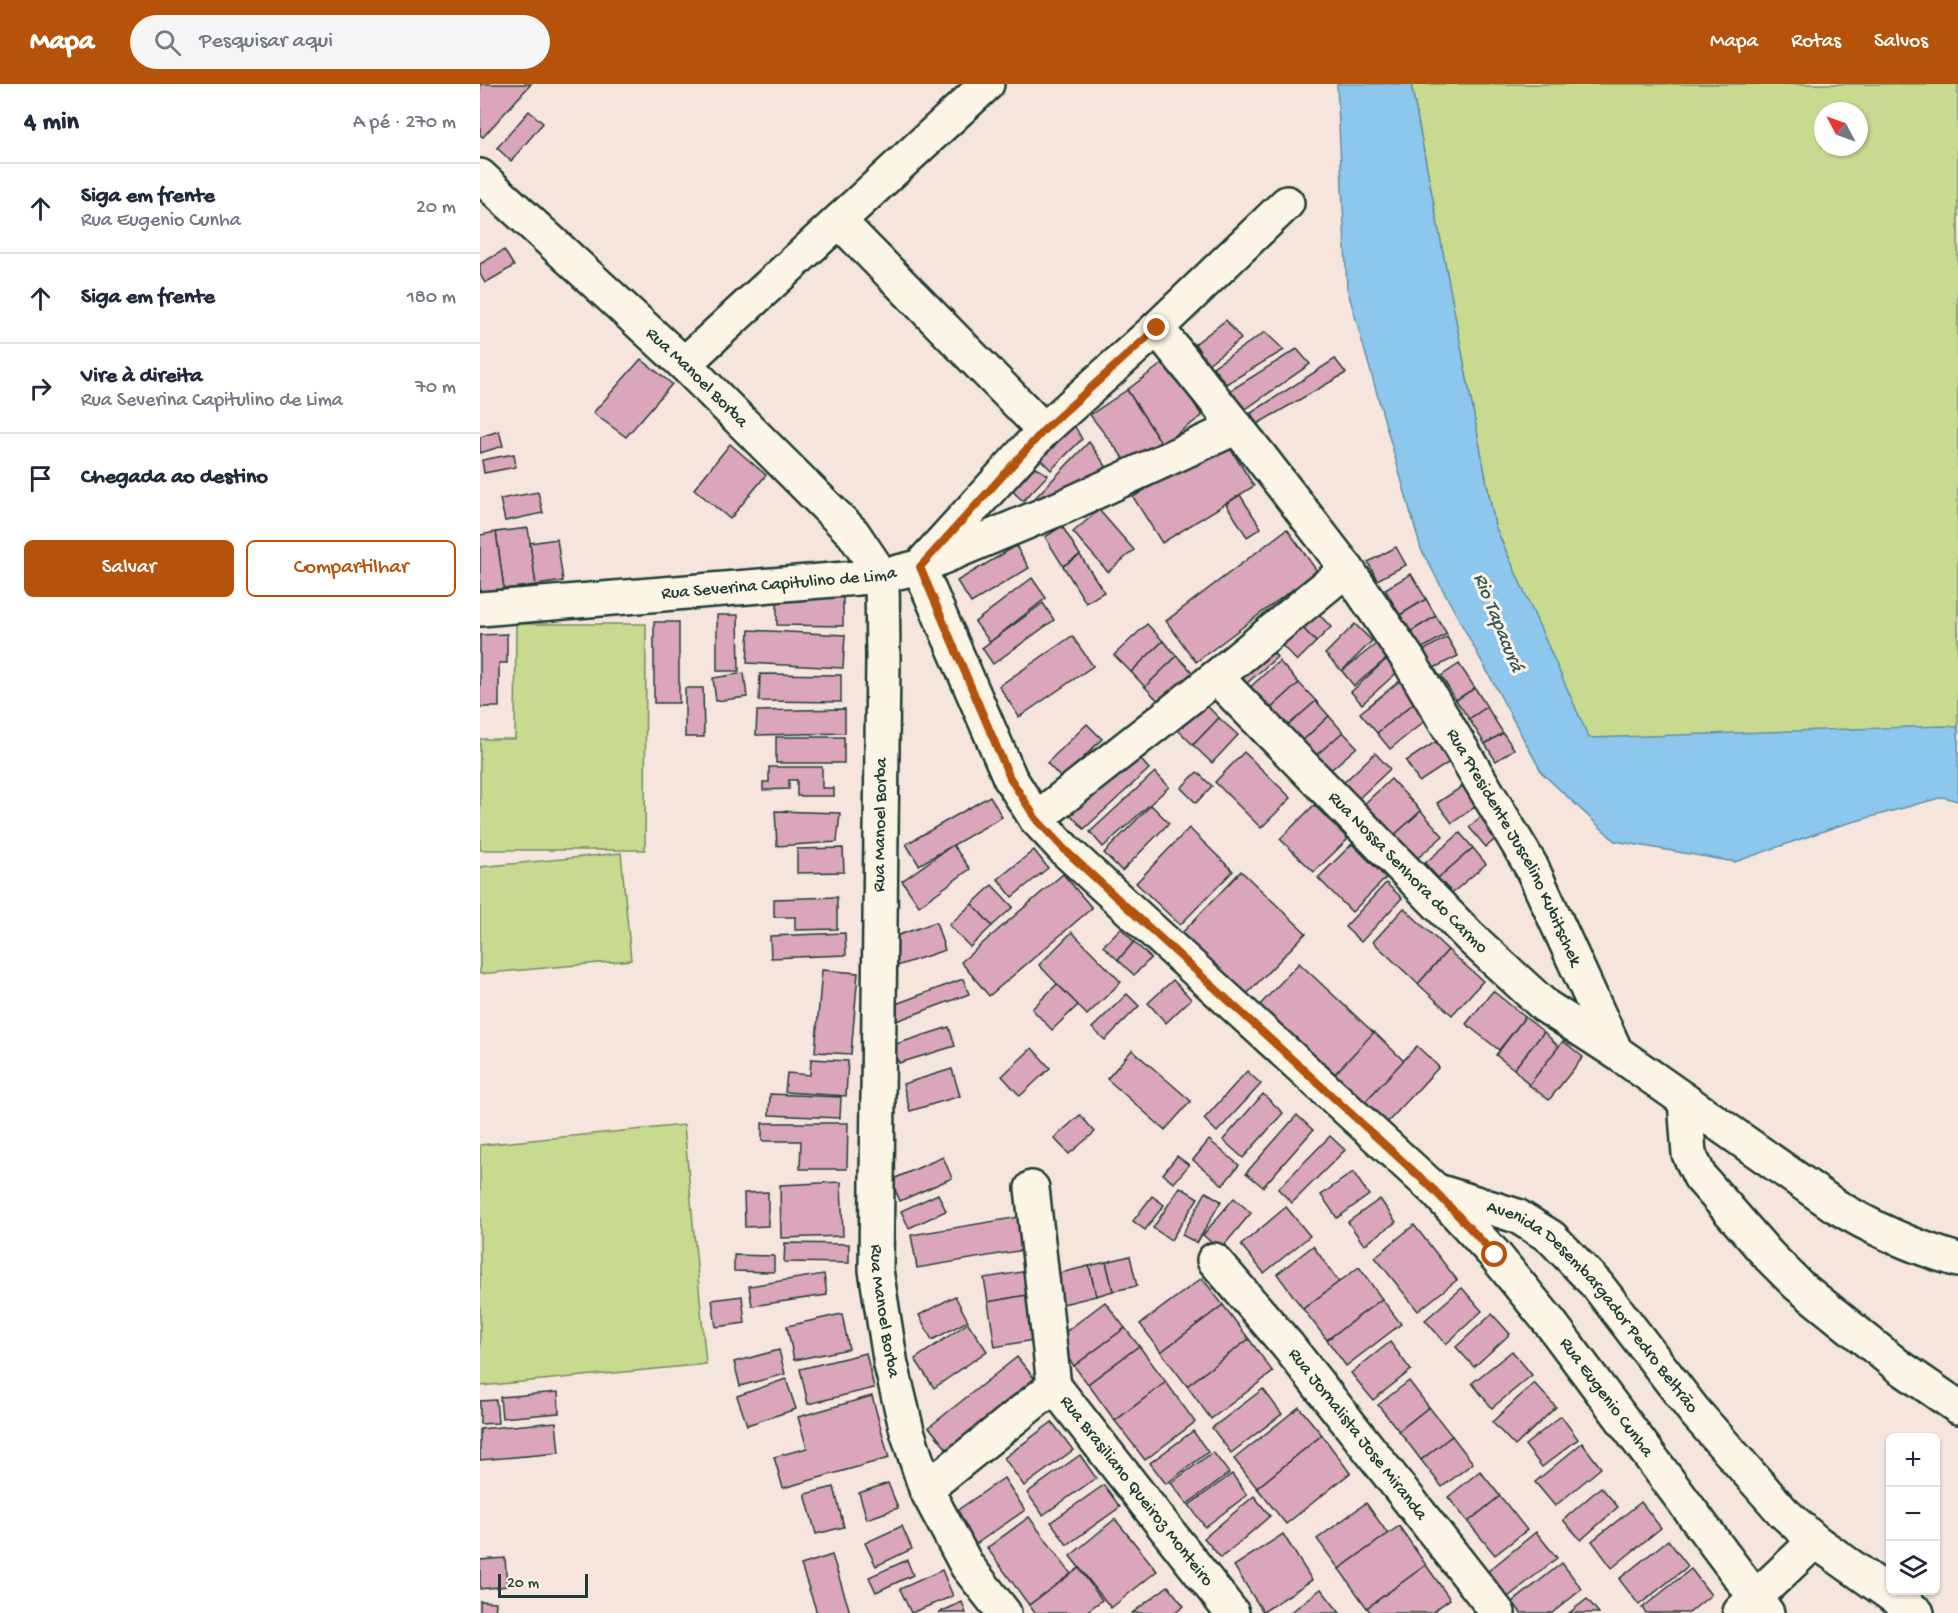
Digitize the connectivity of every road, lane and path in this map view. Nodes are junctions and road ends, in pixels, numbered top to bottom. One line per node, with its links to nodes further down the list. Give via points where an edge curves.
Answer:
1 (987, 84): 4 (street)
2 (480, 176): 6 (street, Rua Manoel Borba)
3 (1287, 202): 5 (street, Rua Severina Capitulino de Lima)
4 (838, 221): 6 (street); 8 (street)
5 (1157, 328): 7 (street, Rua Presidente Juscelino Kubitschek); 8 (street, Rua Severina Capitulino de Lima)
6 (684, 364): 11 (street, Rua Manoel Borba, via 853,533)
7 (1237, 427): 9 (street); 10 (street, Rua Presidente Juscelino Kubitschek)
8 (1044, 430): 9 (street, Rua Severina Capitulino de Lima)
9 (920, 567): 11 (street, Rua Severina Capitulino de Lima); 14 (street, Avenida Desembargador Pedro Beltrão, via 1010,778)
10 (1347, 569): 13 (street); 15 (street, Rua Presidente Juscelino Kubitschek, via 1408,659 1531,866)
11 (882, 576): 12 (street, Rua Severina Capitulino de Lima); 23 (street, Rua Manoel Borba, via 876,1270 891,1365)
12 (480, 609)
13 (1216, 677): 14 (street); 15 (street, Rua Nossa Senhora do Carmo, via 1470,938 1545,1006)
14 (1036, 819): 18 (street, Avenida Desembargador Pedro Beltrão)
15 (1616, 1052): 16 (street)
16 (1685, 1101): 20 (street, via 1865,1224 1913,1246); 22 (street, via 1689,1154 1700,1177 1769,1256 1798,1285 1897,1365)
17 (1032, 1188): 21 (street)
18 (1435, 1191): 24 (street, Avenida Desembargador Pedro Beltrão, via 1517,1216 1551,1237 1598,1286 1694,1412 1783,1512); 25 (street, Rua Eugenio Cunha, via 1495,1255 1552,1325)
19 (1214, 1260): 28 (street, Rua Jornalista Jose Miranda, via 1288,1346)
20 (1958, 1260)
21 (1054, 1386): 23 (street, Rua Brasiliano Queiroz Monteiro); 27 (street, Rua Brasiliano Queiroz Monteiro)
22 (1958, 1407)
23 (926, 1489): 26 (street, Rua Manoel Borba, via 967,1566)
24 (1815, 1541): 25 (street); 29 (street, Avenida Desembargador Pedro Beltrão)
25 (1754, 1608)
26 (1004, 1613)
27 (1232, 1613)
28 (1498, 1613)
29 (1917, 1613)

